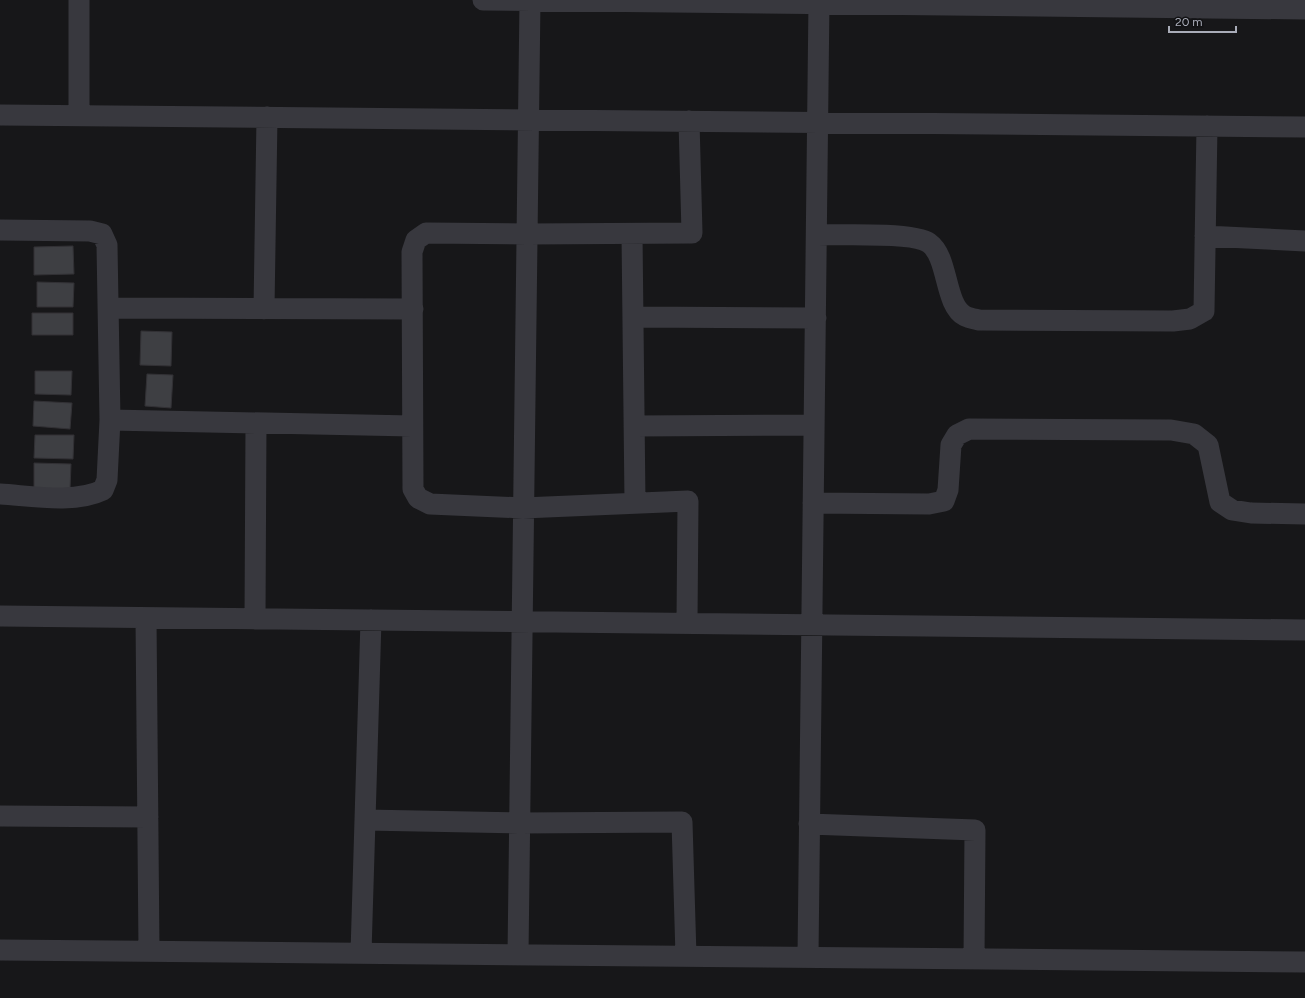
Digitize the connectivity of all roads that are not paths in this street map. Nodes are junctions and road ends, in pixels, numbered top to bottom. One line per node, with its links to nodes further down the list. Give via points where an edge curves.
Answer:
1 (79, 0): 7 (street)
2 (483, 0): 3 (street)
3 (530, 0): 4 (street); 9 (street)
4 (819, 2): 5 (street); 11 (street)
5 (1305, 9)
6 (0, 115): 7 (street)
7 (79, 115): 8 (street)
8 (267, 117): 9 (street); 21 (street)
9 (529, 119): 10 (street); 15 (street)
10 (689, 121): 11 (street); 16 (street, via 692,233)
11 (818, 122): 12 (street); 17 (street)
12 (1208, 126): 13 (street); 18 (street)
13 (1305, 127)
14 (0, 230): 20 (street, via 90,231 102,234 108,245)
15 (527, 234): 16 (street); 22 (street, via 426,233 416,240 412,252); 33 (street)
16 (632, 234): 23 (street)
17 (817, 235): 18 (street, via 911,236 929,242 938,251 954,305 964,315 980,320 1173,321 1190,319 1204,311); 24 (street)
18 (1205, 236): 19 (street)
19 (1305, 240)
20 (108, 308): 21 (street); 25 (street)
21 (264, 309): 22 (street)
22 (413, 309): 28 (street)
23 (633, 317): 24 (street); 29 (street)
24 (816, 318): 27 (street)
25 (110, 420): 26 (street); 30 (street, via 107,480 103,490 71,498)
26 (256, 423): 28 (street); 37 (street)
27 (814, 425): 29 (street); 32 (street)
28 (412, 426): 33 (street, via 413,489 418,498 430,504)
29 (634, 426): 31 (street)
30 (0, 494)
31 (635, 502): 33 (street); 40 (street, via 688,500)
32 (813, 503): 34 (street, via 929,504 944,501 948,490 951,445 957,436 969,429 1171,430 1194,434 1208,445 1220,502 1232,510); 41 (street)
33 (523, 508): 39 (street)
34 (1305, 514)
35 (0, 616): 36 (street)
36 (146, 618): 37 (street); 44 (street)
37 (255, 619): 38 (street)
38 (371, 620): 39 (street); 45 (street)
39 (522, 622): 40 (street); 46 (street)
40 (687, 623): 41 (street)
41 (812, 624): 42 (street); 47 (street)
42 (1305, 630)
43 (0, 816): 44 (street)
44 (148, 817): 49 (street)
45 (365, 820): 46 (street); 50 (street)
46 (519, 823): 51 (street); 52 (street, via 682,822)
47 (809, 824): 53 (street); 54 (street, via 975,830)
48 (0, 950): 49 (street)
49 (149, 951): 50 (street)
50 (361, 953): 51 (street)
51 (518, 955): 52 (street)
52 (686, 956): 53 (street)
53 (808, 957): 54 (street)
54 (974, 959): 55 (street)
55 (1305, 962)

